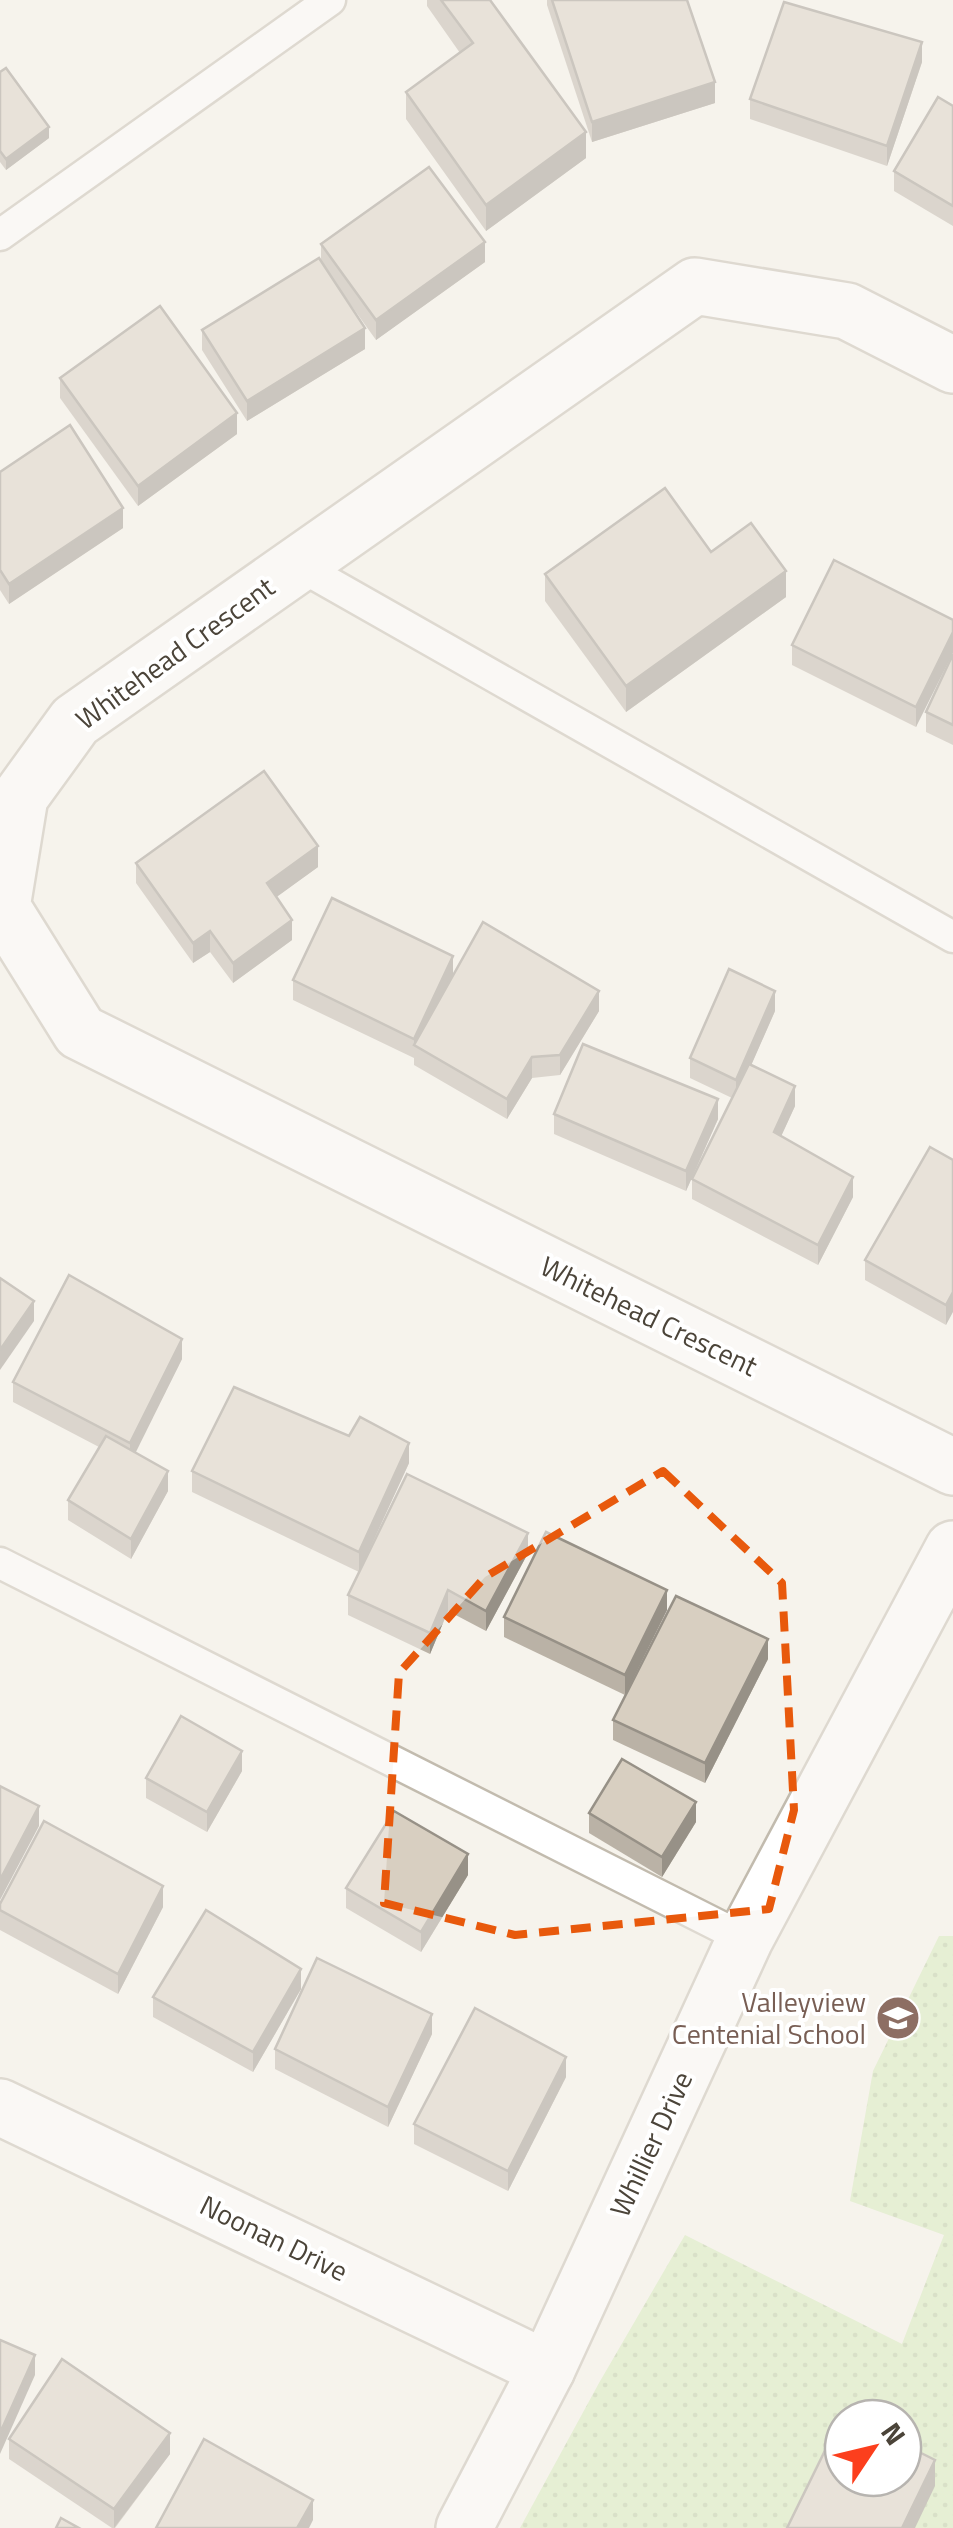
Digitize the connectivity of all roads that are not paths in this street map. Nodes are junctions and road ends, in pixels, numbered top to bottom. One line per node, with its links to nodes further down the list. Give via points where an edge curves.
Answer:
1 (330, 0): 2 (lane)
2 (0, 235)
3 (953, 365): 4 (street, Whitehead Crescent, via 847,310 695,286)
4 (298, 564): 5 (lane); 6 (street, Whitehead Crescent, via 75,721 20,797 2,907 80,1032)
5 (953, 936)
6 (953, 1467)
7 (953, 1549): 9 (street, Whillier Drive)
8 (0, 1563): 9 (lane)
9 (745, 1939): 11 (street, Whillier Drive)
10 (0, 2106): 11 (street, Noonan Drive)
11 (547, 2369): 12 (street, Whillier Drive)
12 (464, 2528)

